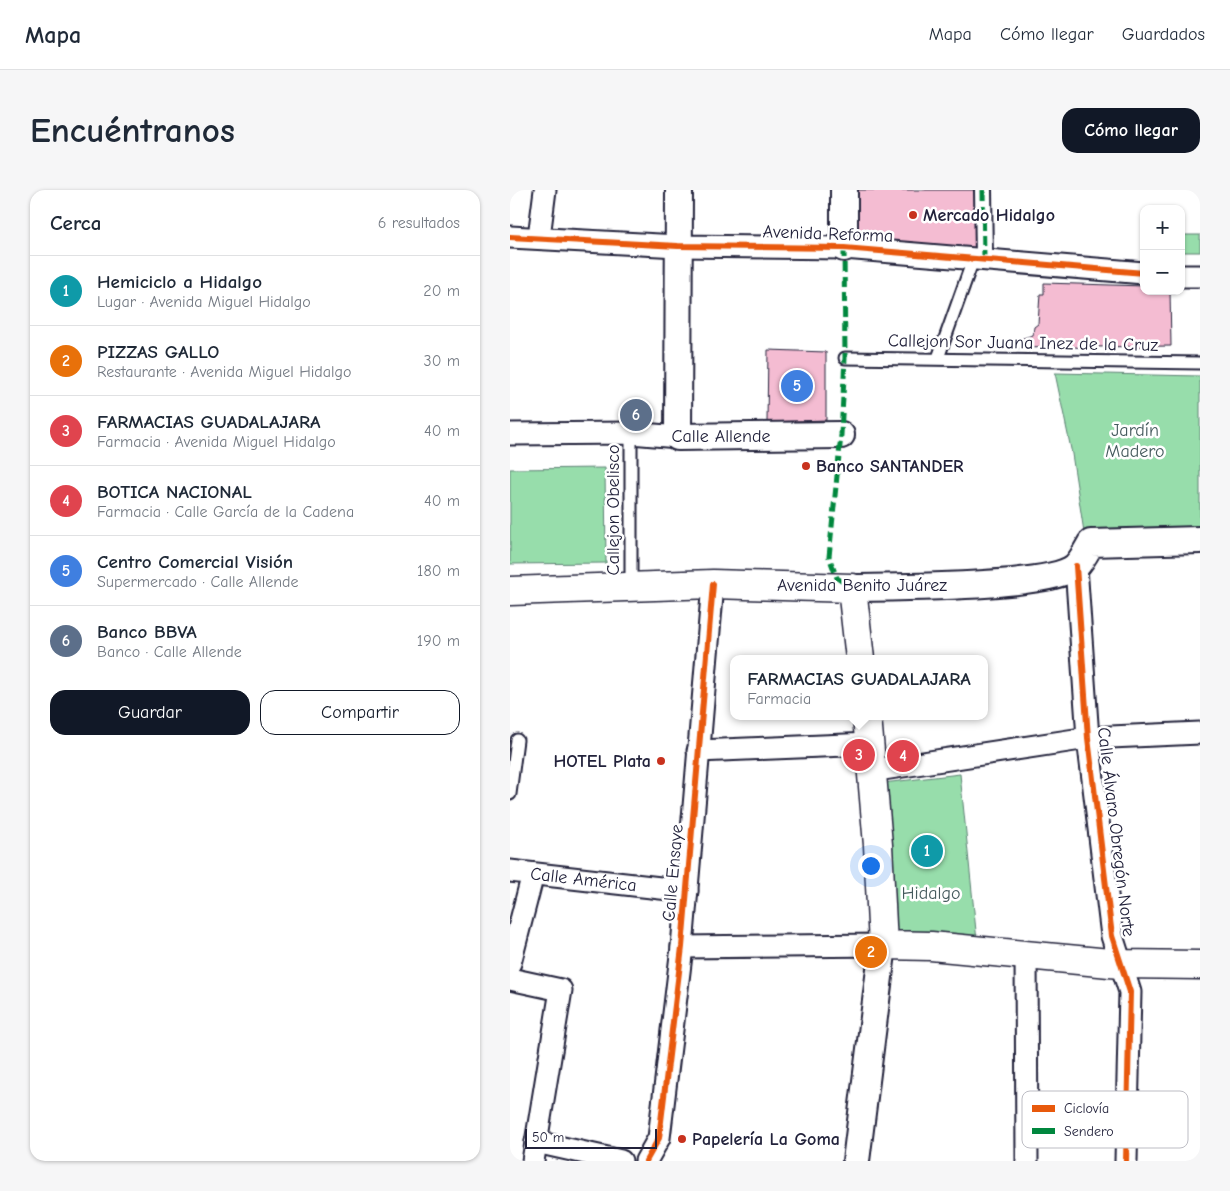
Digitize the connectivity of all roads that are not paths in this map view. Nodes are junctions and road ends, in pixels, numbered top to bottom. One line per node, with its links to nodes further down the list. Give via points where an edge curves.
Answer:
1 (545, 190): 6 (street)
2 (679, 190): 7 (street)
3 (844, 190): 8 (street)
4 (983, 190): 9 (street)
5 (510, 237): 6 (street, Avenida Reforma)
6 (539, 237): 7 (street, Avenida Reforma)
7 (678, 246): 8 (street, Avenida Reforma); 19 (street)
8 (844, 248): 9 (street, Avenida Reforma)
9 (979, 258): 10 (street, Avenida Reforma); 14 (lane)
10 (1140, 273)
11 (1185, 276): 12 (street)
12 (1200, 276)
13 (845, 358): 14 (lane, Callejon Sor Juana Inez de la Cruz)
14 (938, 358): 15 (lane, Callejon Sor Juana Inez de la Cruz)
15 (1200, 363)
16 (631, 433): 17 (street, Calle Allende); 19 (street, Calle Allende); 23 (lane, Callejon Obelisco)
17 (510, 434)
18 (841, 435): 19 (street, Calle Allende)
19 (678, 437)
20 (1200, 540): 21 (street, via 1091,543)
21 (1076, 566): 24 (street, Avenida Benito Juárez, via 1065,572 1018,582); 29 (street, Calle Álvaro Obregón Norte)
22 (713, 584): 23 (main road, Avenida Benito Juárez); 24 (main road, Avenida Benito Juárez); 32 (street, Calle Ensaye)
23 (631, 587): 25 (main road, Avenida Benito Juárez)
24 (852, 588): 26 (main road)
25 (510, 591)
26 (860, 655)
27 (867, 720): 31 (main road)
28 (1200, 733): 29 (street)
29 (1088, 738): 33 (street); 42 (street, Calle Álvaro Obregón Norte, via 1112,936)
30 (517, 740): 34 (lane)
31 (870, 744): 32 (street); 33 (main road)
32 (698, 751): 37 (street, Calle Ensaye)
33 (870, 771): 38 (main road)
34 (510, 794)
35 (510, 871): 36 (street, Calle América)
36 (533, 874): 37 (street, Calle América); 41 (street)
37 (687, 891): 39 (street, Calle Ensaye)
38 (883, 945): 39 (street); 40 (main road); 52 (street)
39 (682, 947): 51 (street, Calle Ensaye, via 659,1138)
40 (1026, 954): 42 (main road); 45 (street)
41 (510, 963)
42 (1120, 964): 43 (main road); 46 (street, Calle Álvaro Obregón Norte, via 1130,992)
43 (1200, 964)
44 (510, 979): 49 (street, via 561,990)
45 (1027, 1091)
46 (1128, 1091)
47 (1027, 1148): 53 (street)
48 (1126, 1148): 54 (street, Calle Álvaro Obregón Norte)
49 (534, 1152): 50 (street)
50 (622, 1161)
51 (646, 1161)
52 (856, 1161)
53 (1027, 1161)
54 (1126, 1161)

